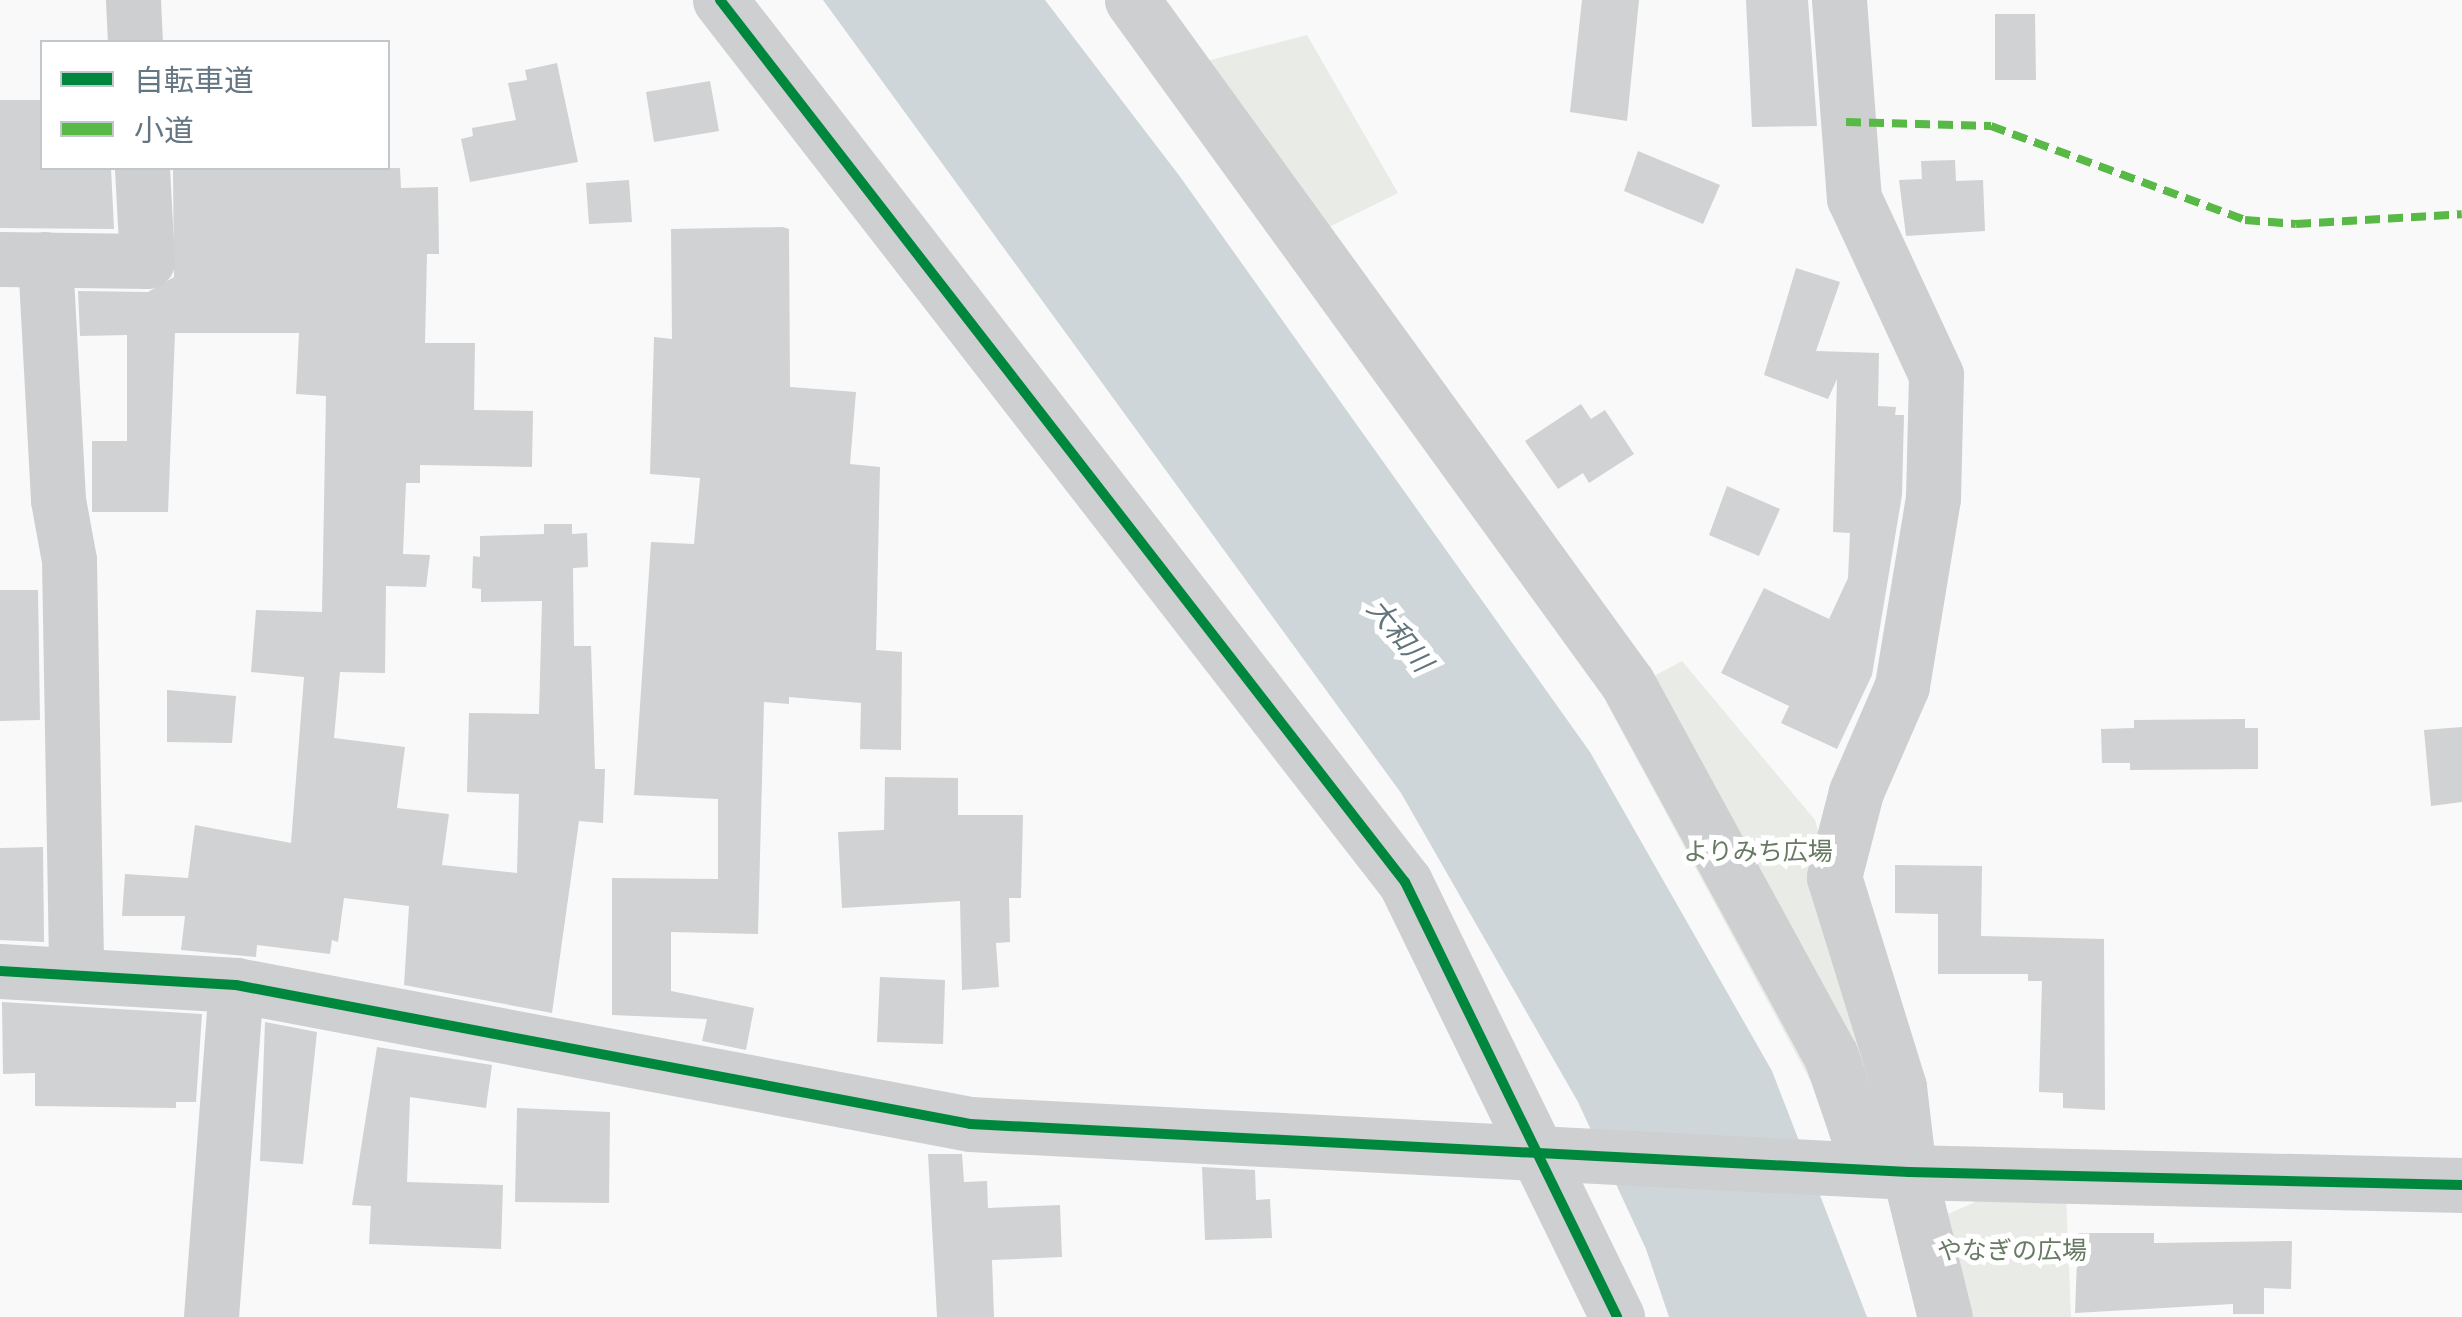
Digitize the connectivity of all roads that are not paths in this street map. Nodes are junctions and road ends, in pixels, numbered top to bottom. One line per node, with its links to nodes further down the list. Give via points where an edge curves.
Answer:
1 (133, 0): 5 (street)
2 (720, 0): 11 (street, via 1405,882)
3 (1132, 0): 12 (street, via 1628,684 1831,1056 1856,1129)
4 (1840, 0): 12 (street, via 1854,198 1936,375 1933,498 1902,686 1856,792 1834,877 1899,1087)
5 (135, 40)
6 (142, 170): 7 (street, via 147,261)
7 (22, 259): 9 (street, via 69,560)
8 (0, 971): 9 (street)
9 (76, 971): 10 (street)
10 (236, 985): 11 (street, via 970,1124); 14 (street)
11 (1547, 1153): 12 (street); 15 (street)
12 (1888, 1170): 13 (street); 16 (street)
13 (2462, 1185)
14 (210, 1317)
15 (1617, 1317)
16 (1945, 1317)

